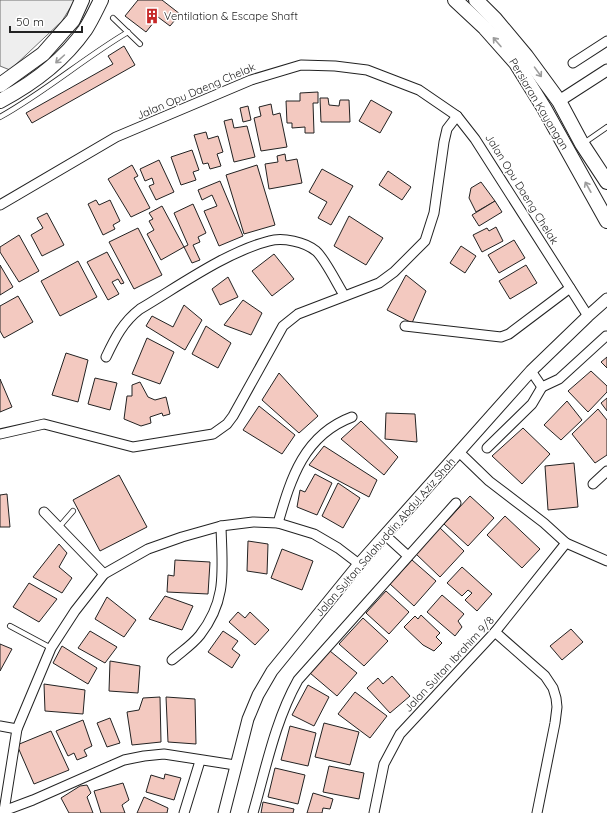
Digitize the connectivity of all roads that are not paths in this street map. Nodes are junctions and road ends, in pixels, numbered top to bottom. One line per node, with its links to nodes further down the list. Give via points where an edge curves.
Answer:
1 (82, 0): 11 (main road, via 73,20 43,54)
2 (101, 0): 12 (main road, one-way to 12, via 86,29 62,58)
3 (455, 0): 20 (main road, Persiaran Kayangan, one-way to 3, via 516,63 485,28)
4 (476, 0): 13 (main road, Persiaran Kayangan, one-way to 13, via 526,56)
5 (113, 18): 6 (lane)
6 (128, 32): 8 (lane); 15 (lane, via 90,55 19,107)
7 (607, 41): 9 (street)
8 (140, 44)
9 (573, 62)
10 (607, 70): 13 (street)
11 (0, 85)
12 (0, 101)
13 (559, 101): 17 (main road, Persiaran Kayangan)
14 (457, 116): 19 (street, Jalan Opu Daeng Chelak, via 419,90 367,70 301,65 251,80 116,138); 21 (street, Jalan Opu Daeng Chelak, via 476,139); 22 (street, via 447,129 434,213 425,241 379,283)
15 (0, 117)
16 (607, 127): 17 (lane)
17 (582, 144): 18 (main road, Persiaran Kayangan)
18 (607, 182)
19 (0, 205)
20 (607, 221)
21 (570, 288): 24 (street, Jalan Opu Daeng Chelak); 25 (street, via 509,334 501,337)
22 (344, 295): 27 (street, via 316,252 294,241 271,240 234,254 140,309 130,317 116,336); 31 (street, via 298,314 283,326 228,424 213,434 133,447 44,424)
23 (607, 300): 24 (street, Jalan Sultan Salahuddin Abdul Aziz Shah)
24 (588, 316): 28 (street, Jalan Sultan Salahuddin Abdul Aziz Shah)
25 (405, 326)
26 (606, 336): 29 (street, via 559,379)
27 (106, 357)
28 (531, 371): 29 (street); 33 (street, Jalan Sultan Salahuddin Abdul Aziz Shah)
29 (542, 387): 32 (street, via 532,404)
30 (352, 417): 39 (street, via 336,423 321,434 309,449 296,470)
31 (0, 434)
32 (487, 448)
33 (459, 452): 42 (street, Jalan Sultan Salahuddin Abdul Aziz Shah); 43 (street, via 489,481)
34 (607, 471): 35 (street)
35 (593, 484)
36 (456, 503): 44 (street)
37 (73, 511): 40 (lane)
38 (44, 512): 40 (street)
39 (278, 523): 41 (street, via 253,522); 46 (street, via 314,534 342,550)
40 (60, 526): 47 (street)
41 (221, 526): 47 (street, via 182,536 148,549); 51 (street, via 221,596 216,610 199,636)
42 (384, 535): 44 (street); 46 (street, Jalan Sultan Salahuddin Abdul Aziz Shah)
43 (566, 543): 45 (street); 49 (street, Jalan Sultan Ibrahim 9/8)
44 (408, 556): 59 (street, via 298,680 287,699 277,728)
45 (607, 561)
46 (359, 564): 55 (street, Jalan Sultan Salahuddin Abdul Aziz Shah, via 272,671 248,719)
47 (104, 574): 50 (street, via 75,611)
48 (10, 626): 50 (lane)
49 (495, 632): 60 (street, Jalan Sultan Ibrahim 9/8, via 400,734 384,764); 61 (street, via 545,676 556,698 555,723)
50 (51, 648): 53 (street)
51 (172, 660)
52 (0, 726): 53 (street)
53 (17, 729): 56 (street)
54 (200, 761): 55 (street); 56 (street, via 164,754 124,760); 57 (street)
55 (236, 765): 58 (street, Jalan Sultan Salahuddin Abdul Aziz Shah)
56 (2, 812)
57 (184, 813)
58 (224, 813)
59 (253, 813)
60 (374, 813)
61 (537, 813)

